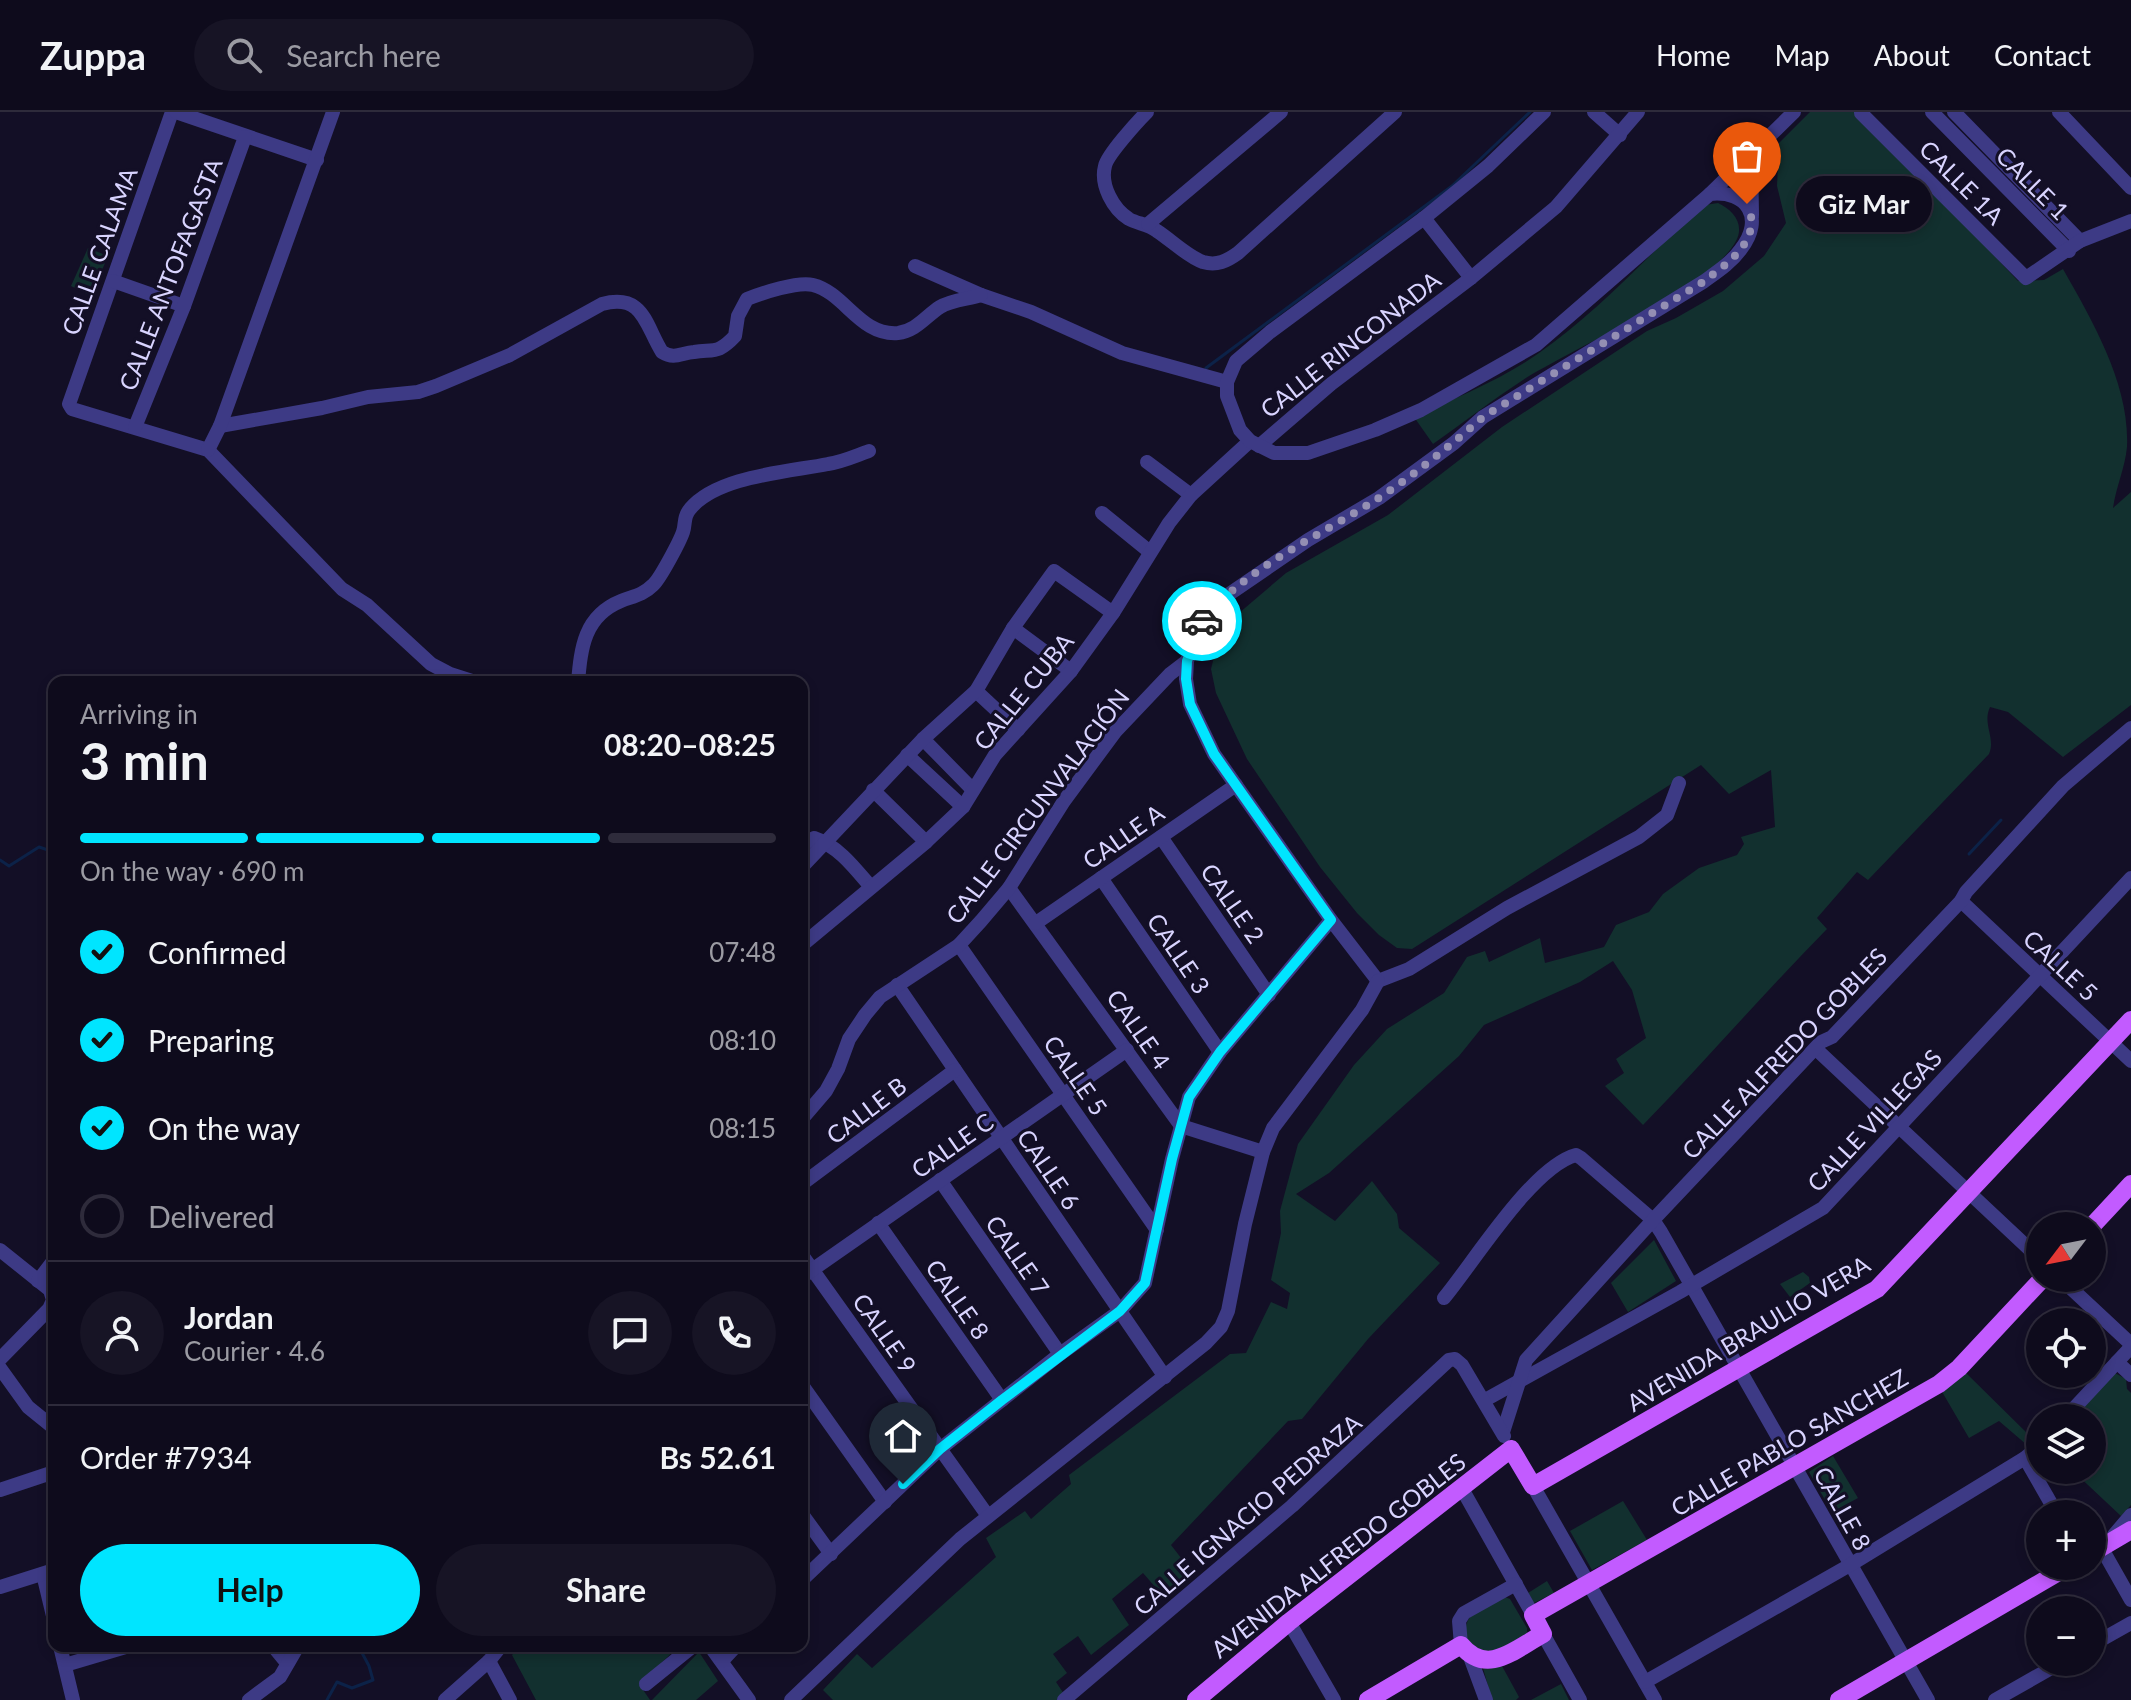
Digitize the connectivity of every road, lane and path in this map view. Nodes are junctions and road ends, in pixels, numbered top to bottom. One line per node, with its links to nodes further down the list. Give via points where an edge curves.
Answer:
1 (174, 112): 15 (street); 28 (street, CALLE CALAMA)
2 (1147, 112): 24 (street, via 1105,163 1104,181 1117,209 1130,220)
3 (1281, 112): 24 (street)
4 (1395, 112): 24 (street, via 1226,262 1201,262)
5 (1544, 112): 22 (street)
6 (1594, 112): 14 (street)
7 (1638, 112): 14 (street, CALLE RINCONADA)
8 (1794, 112): 16 (street)
9 (1932, 112): 18 (street, CALLE 1)
10 (1954, 112): 18 (street, CALLE 1)
11 (2059, 112): 19 (street)
12 (331, 113): 17 (street)
13 (1861, 113): 25 (street, CALLE 1A, via 2026,278)
14 (1620, 135): 27 (street, CALLE RINCONADA, via 1556,207)
15 (245, 137): 17 (street); 30 (street, CALLE ANTOFAGASTA)
16 (1751, 152): 20 (street); 21 (street)
17 (317, 160): 32 (street)
18 (2003, 173): 25 (street, CALLE 1)
19 (2131, 188)
20 (1710, 194): 21 (street, via 1734,195); 34 (street, via 1548,336 1421,410 1308,453 1282,454)
21 (1752, 215): 43 (street, via 1744,245 1703,282 1483,417 1379,498 1219,601 1200,624)
22 (1424, 218): 27 (street); 31 (street, via 1270,332 1236,361)
23 (2131, 221): 25 (street)
24 (1148, 224)
25 (2074, 246)
26 (915, 266): 29 (street)
27 (1471, 278): 34 (street, CALLE RINCONADA)
28 (113, 281): 30 (street); 33 (street, CALLE CALAMA, via 69,404)
29 (981, 295): 31 (street, via 1122,353); 32 (street, via 942,305 917,326 897,333 874,328 833,294 801,284 747,299 735,336 716,351 675,357 662,352 640,312 627,302 614,301 496,361 427,389)
30 (184, 306): 33 (street, CALLE ANTOFAGASTA)
31 (1227, 382): 34 (street, via 1232,412)
32 (220, 426): 35 (street)
33 (135, 427): 35 (street)
34 (1254, 444): 38 (street, CALLE CUBA)
35 (208, 450): 45 (street, via 342,589 431,664)
36 (869, 451): 46 (street, via 719,488 693,505 657,581 643,594 603,610 592,626 581,644)
37 (1147, 462): 38 (street)
38 (1191, 495): 40 (street, CALLE CUBA)
39 (1102, 513): 40 (street)
40 (1150, 552): 41 (street, CALLE CUBA)
41 (1113, 613): 42 (street, via 1054,571); 44 (street, CALLE CUBA)
42 (1013, 628): 44 (street); 47 (street)
43 (1187, 661): 53 (street, via 1190,704); 65 (street, CALLE CIRCUNVALACIÓN, via 1115,732)
44 (1071, 671): 49 (street, CALLE CUBA)
45 (456, 676)
46 (578, 676)
47 (976, 691): 49 (street); 50 (street)
48 (2131, 728): 66 (street, CALLE ALFREDO GOBLES, via 2063,786)
49 (1018, 730): 55 (street, CALLE CUBA)
50 (923, 739): 51 (street); 55 (street)
51 (907, 755): 54 (street); 56 (street)
52 (1679, 783): 72 (street, via 1667,815 1639,837 1507,908 1409,969)
53 (1236, 785): 57 (street, CALLE A); 67 (street)
54 (873, 790): 59 (street); 60 (street)
55 (973, 790): 56 (street, CALLE CUBA)
56 (963, 807): 60 (street, CALLE CUBA)
57 (1161, 837): 62 (street, CALLE A); 74 (street, CALLE 2)
58 (808, 842): 59 (street)
59 (825, 842): 61 (street); 64 (street)
60 (926, 842): 64 (street, CALLE CUBA)
61 (808, 860)
62 (1101, 878): 68 (street, CALLE A); 79 (street, CALLE 3)
63 (2131, 878): 71 (street, CALLE VILLEGAS)
64 (870, 886): 69 (street, CALLE CUBA)
65 (1009, 888): 68 (street, CALLE 4); 70 (street, CALLE CIRCUNVALACIÓN)
66 (1961, 901): 71 (street, CALLE 5); 77 (street, CALLE ALFREDO GOBLES)
67 (1331, 920): 72 (street); 74 (street)
68 (1036, 923): 78 (street, CALLE 4)
69 (808, 940)
70 (959, 945): 73 (street, CALLE CIRCUNVALACIÓN); 82 (street, CALLE 5)
71 (2040, 976): 76 (street, CALLE 5); 85 (street, CALLE VILLEGAS)
72 (1378, 981): 87 (street, via 1273,1128)
73 (897, 985): 81 (street, CALLE 6); 83 (street, CALLE CIRCUNVALACIÓN, via 865,1015 826,1091)
74 (1269, 995): 79 (street)
75 (2131, 1020): 76 (main road, AVENIDA BRAULIO VERA)
76 (2111, 1042): 80 (street, CALLE 5); 91 (main road, AVENIDA BRAULIO VERA)
77 (1816, 1049): 85 (street); 93 (street, CALLE ALFREDO GOBLES)
78 (1127, 1050): 82 (street, CALLE C); 84 (street, CALLE 4)
79 (1220, 1052): 84 (street, via 1189,1097)
80 (2131, 1061)
81 (955, 1070): 86 (street, CALLE 6); 88 (street, CALLE B)
82 (1062, 1095): 86 (street, CALLE C); 95 (street, CALLE 5)
83 (808, 1112)
84 (1181, 1126): 87 (street); 95 (street)
85 (1899, 1126): 91 (street); 102 (street, CALLE VILLEGAS, via 1823,1208)
86 (1001, 1138): 89 (street, CALLE C); 108 (street, CALLE 6)
87 (1263, 1152): 116 (street, via 1228,1311 1206,1343)
88 (808, 1180)
89 (940, 1180): 94 (street, CALLE C); 110 (street, CALLE 7)
90 (2131, 1184): 92 (main road)
91 (1969, 1192): 96 (street); 114 (main road, AVENIDA BRAULIO VERA, via 1877,1289)
92 (2105, 1212)
93 (1653, 1220): 102 (street, CALLE 8); 106 (street, CALLE 8, via 1581,1158 1571,1156 1511,1207); 117 (street, CALLE ALFREDO GOBLES, via 1526,1360)
94 (878, 1223): 99 (street, CALLE C); 119 (street, CALLE 8)
95 (1157, 1230): 108 (street, via 1145,1283)
96 (2026, 1246)
97 (0, 1250): 101 (street)
98 (48, 1268): 101 (street)
99 (808, 1272)
100 (808, 1274): 124 (street, CALLE 9)
101 (38, 1281): 103 (street)
102 (1692, 1285): 114 (street, CALLE 8); 117 (street, CALLE VILLEGAS)
103 (48, 1290)
104 (2030, 1292): 126 (main road, CALLE PABLO SANCHEZ, via 1950,1377)
105 (2075, 1292): 109 (street)
106 (1444, 1298)
107 (48, 1308): 111 (street)
108 (1120, 1311): 110 (street); 116 (street, CALLE 6)
109 (2131, 1346): 112 (street)
110 (1060, 1354): 119 (street)
111 (0, 1359)
112 (2117, 1362): 115 (street); 121 (street)
113 (0, 1368): 122 (street, via 28,1407)
114 (1739, 1369): 126 (street, CALLE 8); 129 (main road, AVENIDA BRAULIO VERA)
115 (2131, 1375)
116 (1165, 1377): 134 (street)
117 (1520, 1381): 120 (street, CALLE VILLEGAS); 123 (street, CALLE ALFREDO GOBLES)
118 (808, 1393): 132 (street)
119 (1002, 1400): 124 (street)
120 (1485, 1400): 123 (street); 177 (street, CALLE IGNACIO PEDRAZA, via 1462,1365 1449,1360 1292,1506)
121 (2078, 1404)
122 (48, 1423)
123 (1507, 1441): 129 (main road); 130 (main road, AVENIDA ALFREDO GOBLES)
124 (940, 1449): 132 (street); 134 (street, CALLE 9)
125 (2025, 1458): 131 (street); 141 (street)
126 (1794, 1467): 141 (street, CALLE 8); 146 (main road, CALLE PABLO SANCHEZ)
127 (48, 1474): 128 (street)
128 (2, 1486)
129 (1533, 1486): 146 (street)
130 (1461, 1487): 145 (street); 150 (main road, AVENIDA ALFREDO GOBLES)
131 (2049, 1500)
132 (885, 1502): 139 (street)
133 (2131, 1515): 137 (street)
134 (988, 1516): 176 (street)
135 (808, 1522): 139 (street)
136 (2131, 1530): 138 (main road)
137 (2106, 1543)
138 (2106, 1545)
139 (831, 1554): 143 (street)
140 (2106, 1554): 148 (street)
141 (1850, 1565): 165 (street, CALLE 8); 169 (street)
142 (48, 1572): 147 (street)
143 (808, 1575)
144 (2045, 1580): 165 (main road)
145 (1516, 1584): 149 (street); 154 (street, via 1464,1613 1459,1621)
146 (1588, 1584): 149 (main road, CALLE PABLO SANCHEZ); 169 (street)
147 (0, 1587)
148 (2131, 1600)
149 (1533, 1615): 152 (main road)
150 (1289, 1622): 178 (main road, AVENIDA ALFREDO GOBLES); 179 (street)
151 (2131, 1623): 153 (street)
152 (1543, 1634): 154 (main road, via 1494,1661); 182 (street)
153 (2106, 1637)
154 (1465, 1650): 180 (main road); 181 (street)
155 (62, 1652): 167 (street)
156 (109, 1652): 167 (street)
157 (278, 1652): 166 (street)
158 (294, 1652): 166 (street)
159 (496, 1652): 163 (street)
160 (686, 1652): 170 (street)
161 (715, 1652): 164 (street)
162 (730, 1652): 164 (street)
163 (489, 1661): 173 (street); 174 (street)
164 (722, 1661): 175 (street)
165 (1906, 1662): 184 (main road); 185 (street, CALLE 8)
166 (287, 1663): 172 (street, via 280,1677)
167 (65, 1665): 171 (street)
168 (2037, 1676): 186 (street)
169 (1645, 1682): 183 (street)
170 (646, 1684)
171 (73, 1700)
172 (249, 1700)
173 (445, 1700)
174 (510, 1700)
175 (749, 1700)
176 (791, 1700)
177 (1064, 1700)
178 (1196, 1700)
179 (1334, 1700)
180 (1368, 1700)
181 (1486, 1700)
182 (1580, 1700)
183 (1655, 1700)
184 (1839, 1700)
185 (1928, 1700)
186 (1995, 1700)

